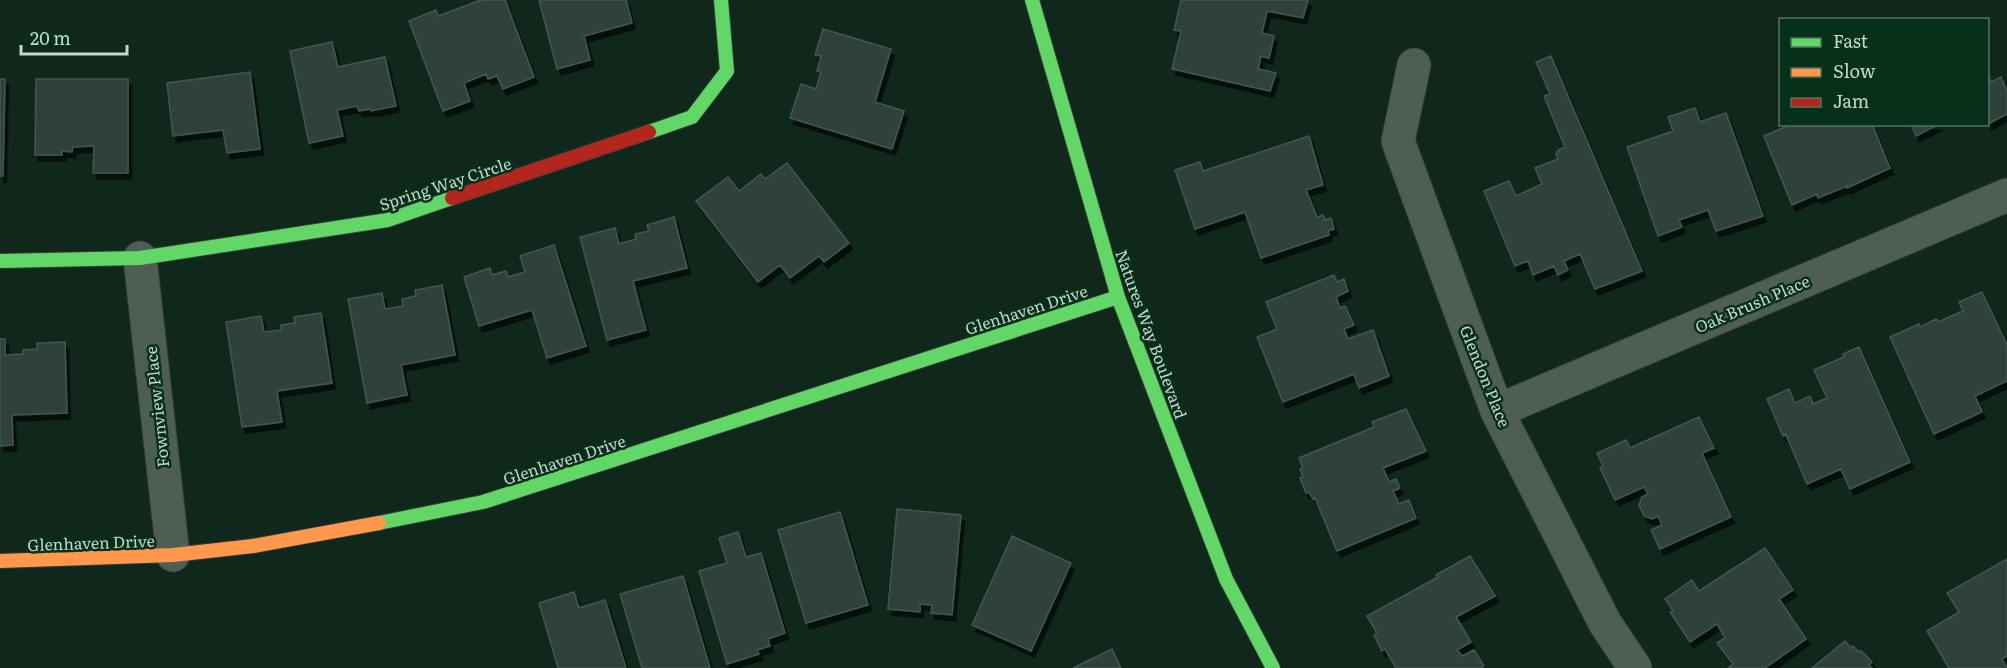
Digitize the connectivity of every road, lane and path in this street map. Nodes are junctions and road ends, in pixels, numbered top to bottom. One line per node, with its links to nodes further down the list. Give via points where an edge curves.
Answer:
1 (721, 0): 5 (street, Spring Way Circle, via 727,71 692,117 388,220)
2 (1032, 0): 7 (street, Natures Way Boulevard)
3 (1414, 65): 8 (street, Glendon Place, via 1398,141)
4 (2007, 195): 8 (street, Oak Brush Place)
5 (140, 258): 6 (street, Spring Way Circle); 9 (street, Fownview Place)
6 (0, 261)
7 (1118, 297): 9 (street, Glenhaven Drive, via 483,502 328,534); 11 (street, Natures Way Boulevard, via 1226,579)
8 (1497, 411): 12 (street, Glendon Place, via 1605,623)
9 (173, 555): 10 (street, Glenhaven Drive)
10 (0, 561)
11 (1273, 668)
12 (1635, 668)

